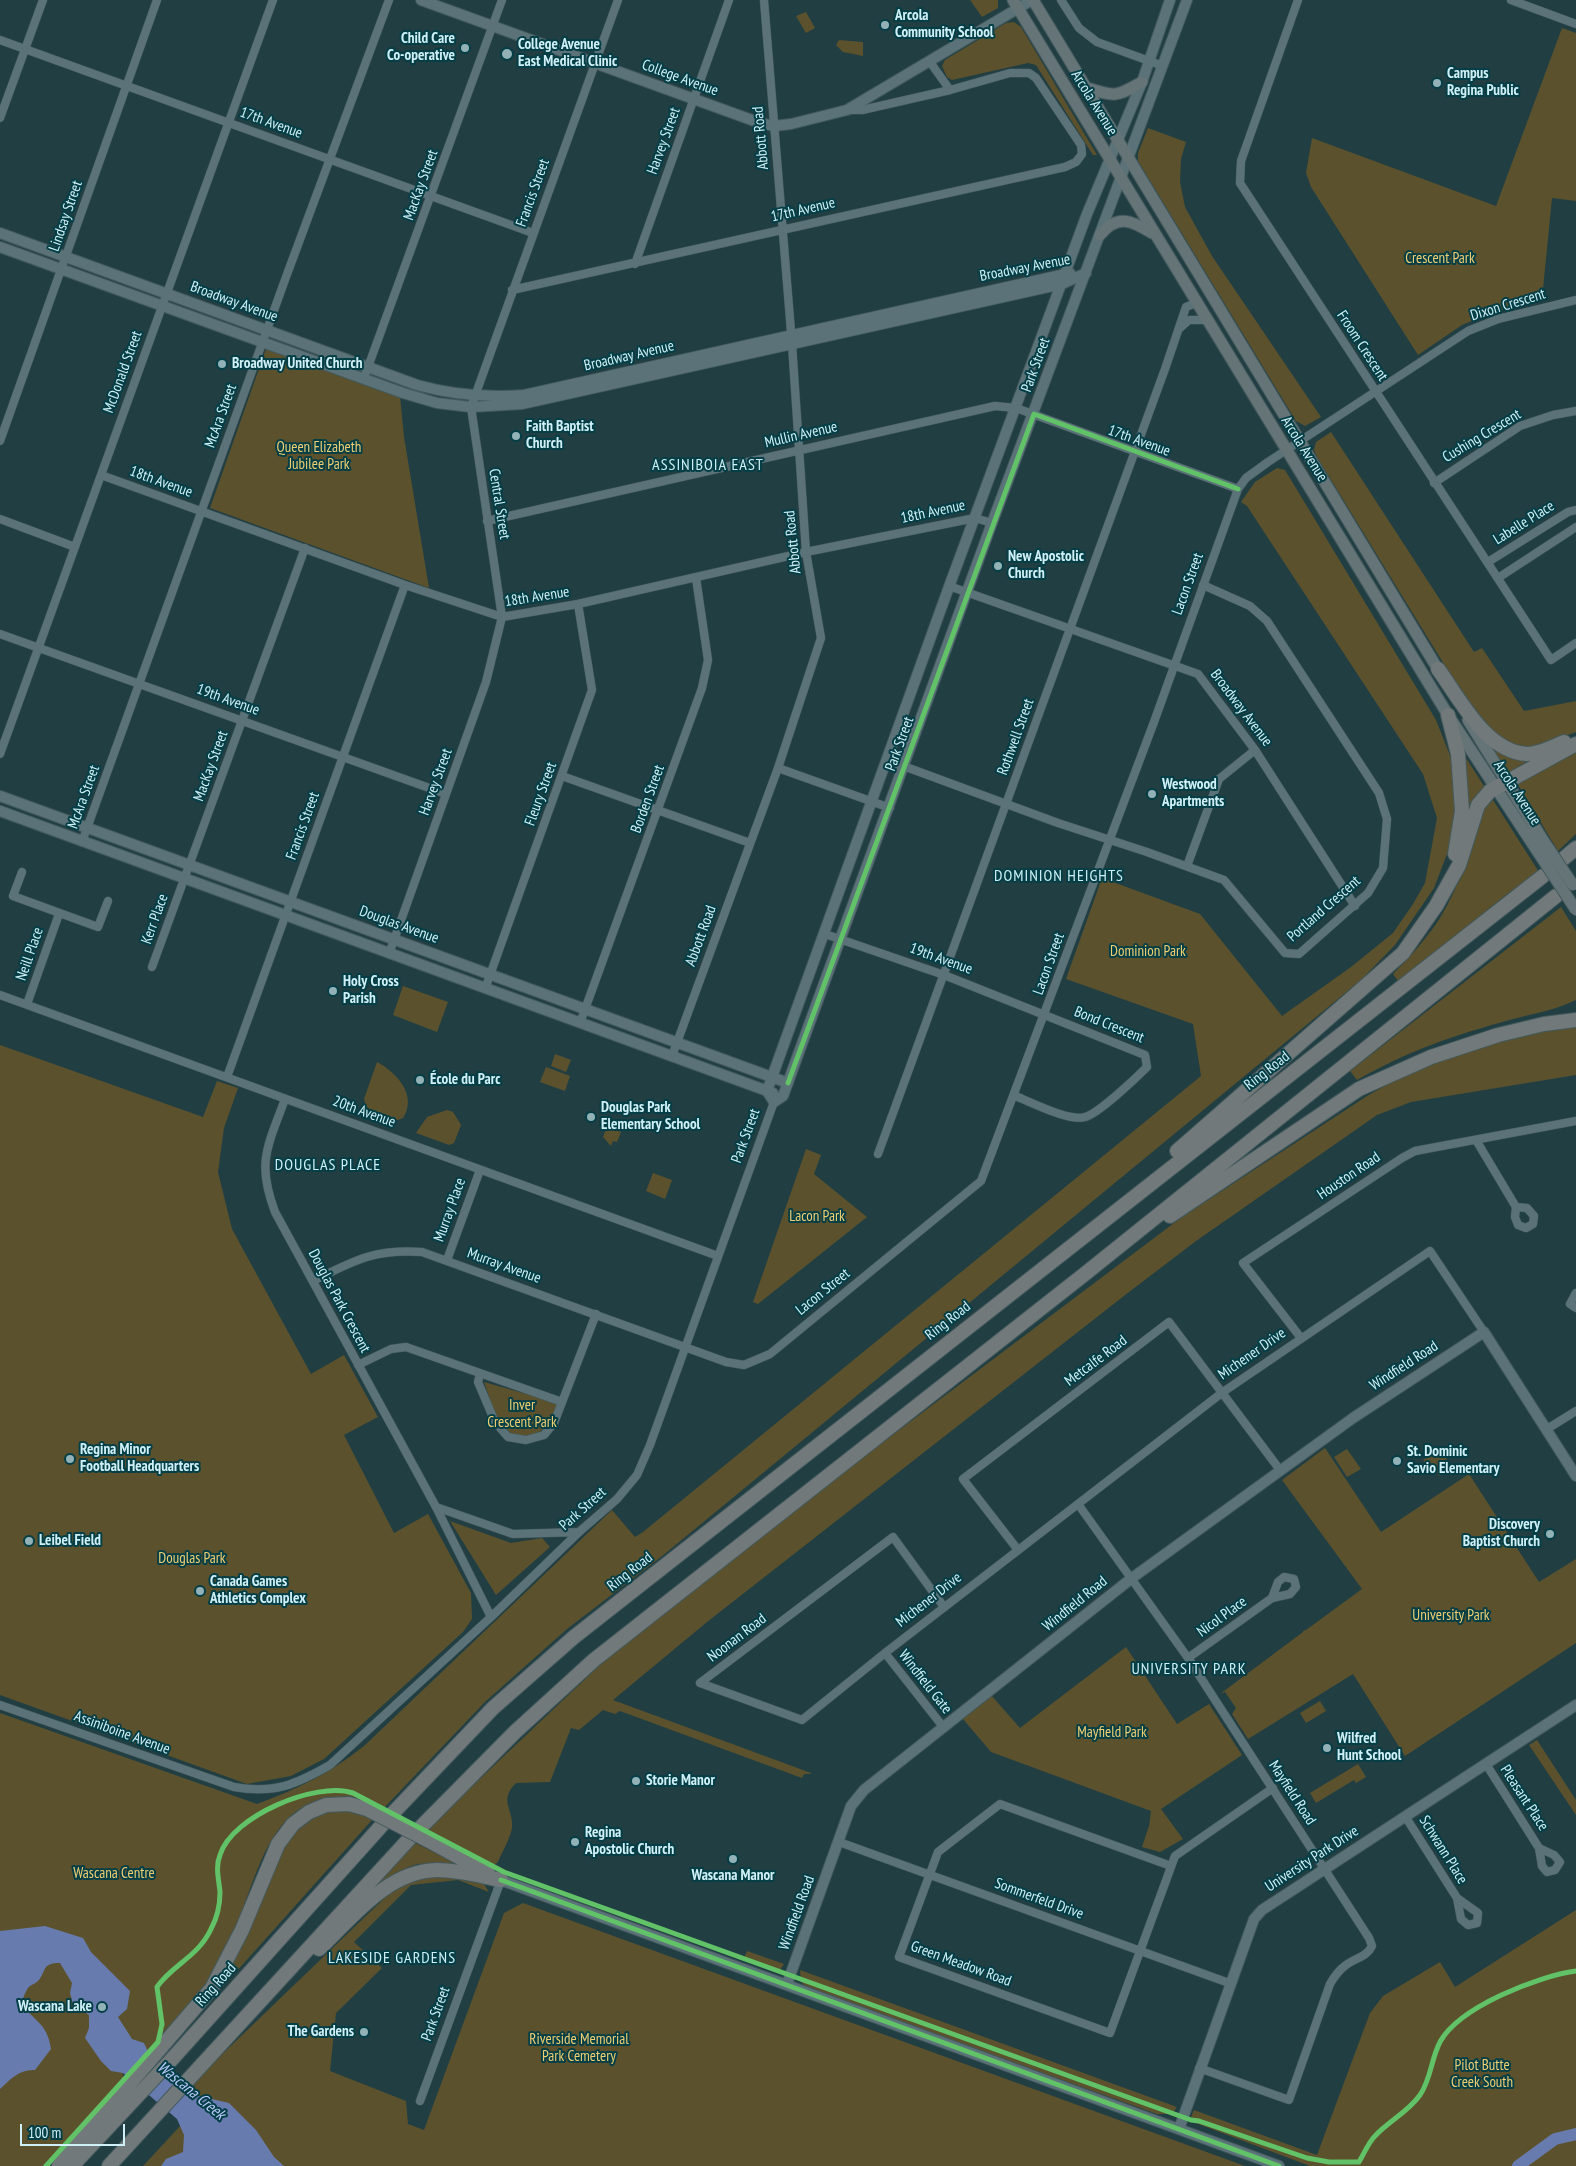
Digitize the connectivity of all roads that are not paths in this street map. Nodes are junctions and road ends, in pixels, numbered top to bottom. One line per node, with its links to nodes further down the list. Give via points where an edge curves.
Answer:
1 (42, 0): 20 (street)
2 (157, 0): 26 (street, Lindsay Street)
3 (273, 0): 33 (street, McDonald Street)
4 (389, 0): 38 (street, McAra Street)
5 (422, 0): 18 (street, College Avenue)
6 (502, 0): 18 (street, MacKay Street)
7 (618, 0): 23 (street, Francis Street)
8 (729, 0): 29 (street, Harvey Street)
9 (764, 0): 34 (street, Abbott Road)
10 (1033, 0): 16 (street, College Avenue); 27 (main road, Arcola Avenue)
11 (1061, 0): 22 (street, via 1079,28 1097,42)
12 (1170, 0): 22 (street, Park Street)
13 (1187, 0): 24 (street, Park Street)
14 (1298, 0): 66 (street, Froom Crescent, via 1241,160 1240,182)
15 (1511, 0): 17 (street)
16 (1015, 4): 21 (street, College Avenue); 37 (main road, Arcola Avenue)
17 (1576, 24)
18 (493, 26): 23 (street, College Avenue); 40 (street, MacKay Street)
19 (0, 40): 20 (street, 17th Avenue)
20 (25, 49): 26 (street, 17th Avenue); 32 (street)
21 (930, 62): 28 (street); 30 (street, College Avenue)
22 (1149, 62): 24 (street); 25 (street, Park Street)
23 (595, 63): 29 (street, College Avenue); 43 (street, Francis Street)
24 (1163, 66): 36 (street, Park Street)
25 (1142, 82): 27 (main road, via 1120,95); 35 (street, Park Street)
26 (126, 86): 33 (street, 17th Avenue); 47 (street, Lindsay Street)
27 (1087, 88): 35 (main road, Arcola Avenue)
28 (950, 90): 30 (street, College Avenue, via 862,110); 31 (street, College Avenue, via 1010,72 1029,73 1036,78)
29 (694, 99): 34 (street, College Avenue); 48 (street, Harvey Street)
30 (847, 110): 34 (street, College Avenue)
31 (1062, 117): 41 (street, 17th Avenue, via 1081,146 1082,154 1076,162 1065,167)
32 (0, 118)
33 (228, 122): 38 (street, 17th Avenue); 54 (street, McDonald Street)
34 (774, 126): 41 (street, Abbott Road)
35 (1118, 139): 36 (main road, Arcola Avenue); 37 (street, Park Street)
36 (1128, 156): 39 (street, Park Street); 62 (main road, Arcola Avenue)
37 (1110, 158): 39 (main road, Arcola Avenue); 50 (street, Park Street)
38 (331, 159): 40 (street, 17th Avenue); 60 (street, McAra Street)
39 (1120, 177): 44 (main road, Arcola Avenue); 45 (street, Park Street)
40 (432, 196): 43 (street, 17th Avenue); 64 (street, MacKay Street)
41 (783, 228): 48 (street, 17th Avenue); 61 (street, Abbott Road)
42 (0, 233): 47 (street, Broadway Avenue)
43 (533, 233): 53 (street, Francis Street)
44 (1154, 234): 45 (main road, via 1136,224 1119,221 1112,223); 56 (main road, Arcola Avenue)
45 (1100, 235): 51 (street, Park Street)
46 (0, 247): 49 (street, Broadway Avenue)
47 (66, 257): 49 (street, Lindsay Street); 54 (street, Broadway Avenue)
48 (635, 264): 53 (street, 17th Avenue)
49 (62, 269): 57 (street, Broadway Avenue); 72 (street, Lindsay Street)
50 (1065, 273): 51 (street, Broadway Avenue); 52 (street, Park Street); 61 (street, Broadway Avenue)
51 (1086, 273): 52 (street, Broadway Avenue); 71 (street, Park Street)
52 (1062, 284): 61 (street, Broadway Avenue); 69 (street, Park Street)
53 (512, 290): 67 (street, Francis Street)
54 (166, 293): 57 (street, McDonald Street); 60 (street, Broadway Avenue)
55 (1576, 300): 66 (street, Dixon Crescent, via 1498,319 1468,331)
56 (1196, 303): 58 (main road, Arcola Avenue); 59 (street, Rothwell Street, via 1186,307); 62 (main road, via 1205,301)
57 (162, 306): 63 (street, Broadway Avenue); 77 (street, McDonald Street)
58 (1207, 320): 59 (street, via 1189,320); 75 (main road, Arcola Avenue)
59 (1180, 328): 76 (street, Rothwell Street)
60 (267, 330): 63 (street, McAra Street); 64 (street, Broadway Avenue)
61 (792, 340): 67 (street, Broadway Avenue, via 524,395); 68 (street, Broadway Avenue, via 522,404); 74 (street, Abbott Road)
62 (1237, 340): 73 (main road, Arcola Avenue)
63 (263, 342): 65 (street, Broadway Avenue); 81 (street, McAra Street)
64 (368, 367): 65 (street, MacKay Street); 67 (street, Broadway Avenue, via 417,385)
65 (364, 378): 68 (street, Broadway Avenue, via 437,403)
66 (1374, 391): 73 (street, Dixon Crescent); 78 (street, Froom Crescent)
67 (474, 396): 68 (street, Central Street)
68 (471, 407): 84 (street, Central Street)
69 (1016, 408): 71 (street, Mullin Avenue); 74 (street, Mullin Avenue, via 995,406); 82 (street, Park Street)
70 (1576, 411): 78 (street, Cushing Crescent, via 1520,426)
71 (1034, 414): 76 (street, 17th Avenue); 85 (street, Park Street)
72 (0, 441)
73 (1300, 442): 75 (street, Lacon Street); 104 (main road, Arcola Avenue)
74 (798, 449): 84 (street, Mullin Avenue); 89 (street, Abbott Road)
75 (1287, 449): 79 (street, Lacon Street, via 1246,478); 106 (main road, Arcola Avenue)
76 (1135, 453): 79 (street, 17th Avenue); 99 (street, Rothwell Street)
77 (101, 475): 81 (street, 18th Avenue); 87 (street, McDonald Street)
78 (1434, 483): 90 (street, Froom Crescent)
79 (1238, 489): 94 (street, Lacon Street)
80 (1576, 510): 90 (street, Labelle Place)
81 (202, 512): 88 (street, 18th Avenue); 105 (street, McAra Street)
82 (975, 518): 85 (street, 18th Avenue); 89 (street, 18th Avenue); 95 (street, Park Street)
83 (0, 519): 87 (street)
84 (487, 520): 98 (street, Central Street)
85 (992, 523): 96 (street, Park Street)
86 (1576, 527): 92 (street, Labelle Place)
87 (75, 547): 102 (street, McDonald Street)
88 (305, 548): 93 (street, 18th Avenue); 107 (street, MacKay Street)
89 (806, 552): 91 (street, 18th Avenue); 115 (street, Abbott Road, via 821,638)
90 (1488, 562): 92 (street, Froom Crescent)
91 (696, 578): 97 (street, 18th Avenue); 123 (street, Borden Street, via 708,660 702,688)
92 (1498, 578): 101 (street, Froom Crescent, via 1551,660)
93 (405, 585): 98 (street, 18th Avenue); 112 (street, Francis Street)
94 (1203, 585): 103 (street, Lacon Street); 141 (street, Portland Crescent, via 1250,606 1267,621 1379,793 1387,819 1383,868 1368,893)
95 (949, 586): 96 (street, Broadway Avenue); 113 (street, Park Street)
96 (967, 592): 99 (street, Broadway Avenue); 114 (street, Park Street)
97 (578, 604): 98 (street, 18th Avenue); 116 (street, Fleury Street, via 592,690)
98 (502, 617): 118 (street, Harvey Street, via 486,682)
99 (1070, 628): 103 (street, Broadway Avenue); 121 (street, Rothwell Street)
100 (0, 634): 102 (street, 19th Avenue)
101 (1576, 643)
102 (38, 648): 105 (street, 19th Avenue); 111 (street, McDonald Street)
103 (1174, 664): 110 (street, Broadway Avenue, via 1198,674); 126 (street, Lacon Street)
104 (1438, 669): 108 (highway, via 1489,738 1507,750 1528,754 1544,751); 117 (main road, Arcola Avenue)
105 (140, 683): 107 (street, 19th Avenue); 125 (street, McAra Street)
106 (1448, 715): 117 (main road, Arcola Avenue); 142 (highway, via 1458,754 1462,811 1455,853)
107 (243, 720): 112 (street, 19th Avenue); 132 (street, MacKay Street)
108 (1576, 737)
109 (1576, 744): 117 (highway)
110 (1255, 750): 133 (street, via 1218,779); 141 (street, Broadway Avenue)
111 (0, 754)
112 (344, 757): 118 (street, 19th Avenue); 140 (street, Francis Street)
113 (887, 760): 114 (street); 120 (street, Park Street)
114 (905, 766): 121 (street); 122 (street, Park Street)
115 (778, 768): 120 (street); 129 (street, Abbott Road)
116 (562, 776): 123 (street); 151 (street, Fleury Street)
117 (1500, 785): 127 (main road, Arcola Avenue); 142 (highway, via 1478,805 1459,865)
118 (446, 794): 147 (street, Harvey Street)
119 (0, 796): 125 (street, Douglas Avenue)
120 (873, 802): 122 (street); 146 (street, Park Street)
121 (1006, 804): 126 (street); 152 (street, Rothwell Street)
122 (890, 808): 148 (street, Park Street)
123 (658, 810): 129 (street); 156 (street, Borden Street)
124 (0, 811): 128 (street, Douglas Avenue)
125 (88, 828): 128 (street, McAra Street); 132 (street, Douglas Avenue)
126 (1109, 840): 133 (street, Portland Crescent); 158 (street, Lacon Street)
127 (1536, 840): 137 (main road, Arcola Avenue, bridge); 143 (main road, Arcola Avenue, bridge)
128 (82, 842): 136 (street, Douglas Avenue)
129 (750, 844): 162 (street, Abbott Road)
130 (1576, 848): 131 (highway)
131 (1563, 859)
132 (190, 865): 136 (street, MacKay Street); 140 (street, Douglas Avenue)
133 (1187, 866): 141 (street, Portland Crescent, via 1224,880 1285,953 1298,954)
134 (22, 872): 144 (street, Neill Place, via 13,896)
135 (1543, 876): 177 (highway, Ring Road)
136 (184, 880): 145 (street, Douglas Avenue); 150 (street, Kerr Place)
137 (1576, 889)
138 (1556, 896): 180 (highway)
139 (108, 901): 144 (street, Neill Place, via 98,927)
140 (290, 902): 145 (street, Francis Street); 147 (street, Douglas Avenue)
141 (1354, 906)
142 (1436, 906): 177 (highway, via 1403,953)
143 (1576, 910)
144 (59, 914): 155 (street, Neill Place)
145 (285, 916): 149 (street, Douglas Avenue); 164 (street, Francis Street)
146 (825, 934): 148 (street, 19th Avenue); 165 (street, Park Street)
147 (394, 939): 149 (street, Harvey Street); 151 (street, Douglas Avenue)
148 (842, 939): 152 (street, 19th Avenue); 166 (street, Park Street)
149 (389, 954): 153 (street, Douglas Avenue)
150 (152, 967)
151 (491, 973): 153 (street, Fleury Street); 156 (street, Douglas Avenue)
152 (944, 974): 158 (street, 19th Avenue); 174 (street, Rothwell Street)
153 (485, 989): 160 (street, Douglas Avenue)
154 (0, 995): 155 (street, 20th Avenue)
155 (27, 1004): 164 (street, 20th Avenue)
156 (585, 1008): 160 (street, Borden Street); 162 (street, Douglas Avenue)
157 (1576, 1012): 161 (highway)
158 (1046, 1014): 169 (street, Lacon Street); 169 (street, Bond Crescent, via 1145,1055 1148,1067 1085,1118 1069,1117)
159 (1576, 1020): 161 (highway)
160 (580, 1024): 163 (street, Douglas Avenue)
161 (1544, 1024): 180 (highway, via 1431,1057 1359,1089)
162 (677, 1042): 163 (street, Abbott Road); 165 (street, Douglas Avenue)
163 (672, 1056): 167 (street, Douglas Avenue)
164 (227, 1077): 170 (street, 20th Avenue)
165 (772, 1077): 166 (street, Douglas Avenue); 167 (street, Park Street)
166 (788, 1083): 168 (street, Park Street)
167 (767, 1091): 168 (street, Douglas Avenue); 171 (street, Park Street)
168 (783, 1096): 171 (street, Park Street)
169 (1015, 1096): 187 (street, Lacon Street, via 981,1181 770,1354 744,1365)
170 (286, 1098): 175 (street, 20th Avenue); 181 (street, Douglas Park Crescent, via 263,1168 275,1212)
171 (774, 1102): 178 (street, Park Street)
172 (1576, 1121): 173 (street, Houston Road)
173 (1476, 1140): 176 (street); 186 (street, Houston Road, via 1415,1151 1243,1263)
174 (878, 1154)
175 (480, 1170): 178 (street, 20th Avenue); 179 (street, Murray Place)
176 (1516, 1207)
177 (1066, 1248): 212 (highway, Ring Road, via 574,1637 493,1708)
178 (718, 1256): 187 (street, Park Street)
179 (447, 1260): 181 (street, Murray Avenue, via 422,1252 378,1253 360,1257); 184 (street, Murray Avenue)
180 (1086, 1273): 215 (highway, via 594,1660 515,1732)
181 (314, 1281): 188 (street, Douglas Park Crescent)
182 (1576, 1293): 183 (street, via 1570,1304)
183 (1576, 1308)
184 (596, 1314): 187 (street, Murray Avenue); 191 (street)
185 (1484, 1332): 186 (street, Michener Drive, via 1430,1252); 193 (street, Michener Drive); 194 (street, Windfield Road)
186 (1301, 1338): 190 (street, Michener Drive)
187 (685, 1347): 198 (street, Park Street, via 637,1475 617,1499)
188 (358, 1365): 189 (street, via 391,1349 406,1347); 197 (street, Douglas Park Crescent)
189 (480, 1374): 191 (street); 191 (street, via 478,1382 495,1422 508,1437 526,1440 544,1435 554,1423)
190 (1223, 1392): 194 (street, Metcalfe Road); 196 (street, Michener Drive); 199 (street, Metcalfe Road, via 1169,1322 963,1479)
191 (562, 1402)
192 (1576, 1411): 193 (street)
193 (1547, 1429): 195 (street, Michener Drive)
194 (1280, 1470): 200 (street, Windfield Road)
195 (1576, 1476)
196 (1078, 1504): 199 (street, Michener Drive); 200 (street, Mayfield Road)
197 (436, 1507): 198 (street, via 513,1534); 203 (street, Douglas Park Crescent)
198 (580, 1532): 203 (street, Park Street)
199 (1018, 1550): 202 (street, Michener Drive)
200 (1132, 1578): 205 (street, Mayfield Road); 208 (street, Windfield Road)
201 (1272, 1598): 205 (street, Nicol Place)
202 (944, 1607): 204 (street, Michener Drive); 204 (street, Noonan Road, via 893,1537 700,1683 802,1720)
203 (491, 1617): 210 (street, Park Street, via 330,1765 288,1786 254,1790)
204 (885, 1653): 208 (street, Windfield Gate)
205 (1188, 1658): 211 (street, Mayfield Road)
206 (0, 1705): 210 (street, Assiniboine Avenue)
207 (1576, 1705): 209 (street, University Park Drive)
208 (944, 1728): 217 (street, Windfield Road, via 858,1797 851,1806)
209 (1486, 1764): 213 (street, University Park Drive); 218 (street, Pleasant Place)
210 (234, 1787)
211 (1273, 1788): 219 (street, Green Meadow Road, via 1180,1850); 220 (street, Mayfield Road)
212 (393, 1813)
213 (1405, 1816): 220 (street, University Park Drive); 223 (street, Schwann Place)
214 (383, 1824): 229 (highway, Ring Road, via 173,2058)
215 (420, 1828)
216 (410, 1838): 227 (highway)
217 (838, 1842): 221 (street, Sommerfeld Drive); 225 (street, Windfield Road)
218 (1540, 1848)
219 (1171, 1866): 221 (street, Green Meadow Road, via 1000,1804 938,1852); 224 (street, Green Meadow Road)
220 (1325, 1868): 226 (street, University Park Drive, via 1262,1910 1254,1919); 228 (street, Mayfield Road, via 1372,1946 1369,1953 1337,1973 1330,1984 1290,2100)
221 (930, 1874): 224 (street, Sommerfeld Drive); 224 (street, Green Meadow Road, via 899,1957 1110,2033)
222 (501, 1880): 225 (street); 227 (highway, via 436,1870 394,1880); 229 (highway, bridge, via 367,1809 349,1804 326,1805 309,1812 293,1824 278,1844 223,1968); 230 (street, Park Street)
223 (1457, 1898)
224 (1140, 1950): 226 (street, Sommerfeld Drive)
225 (787, 1984): 231 (street)
226 (1229, 1984): 228 (street, University Park Drive)
227 (238, 2025): 234 (highway)
228 (1199, 2068): 231 (street, University Park Drive)
229 (133, 2092): 232 (highway); 233 (highway, Ring Road)
230 (420, 2101)
231 (1179, 2129): 235 (street)
232 (59, 2166)
233 (72, 2166)
234 (109, 2166)
235 (1279, 2166)

